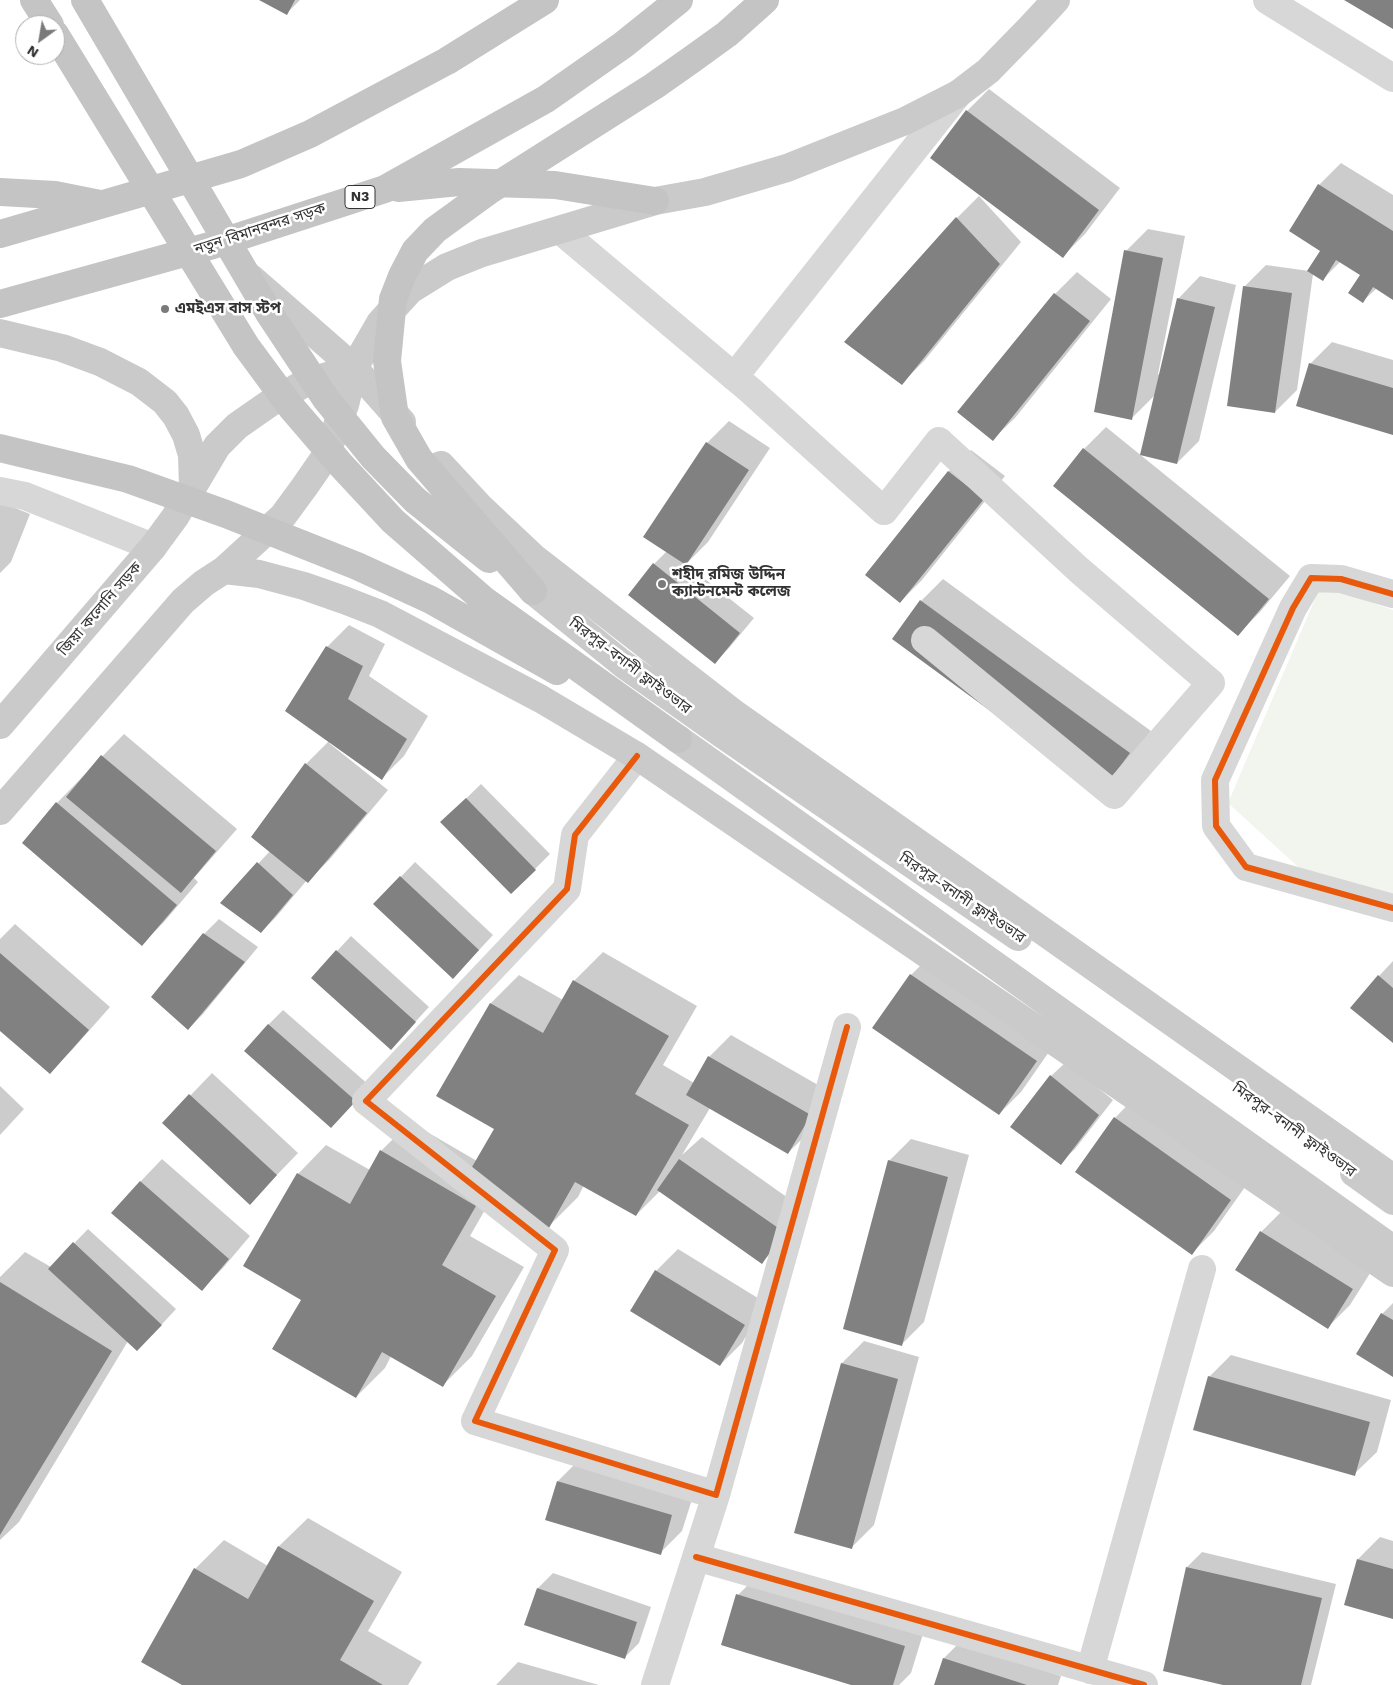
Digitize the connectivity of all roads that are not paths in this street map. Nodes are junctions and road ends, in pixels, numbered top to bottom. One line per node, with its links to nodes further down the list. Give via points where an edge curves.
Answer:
1 (34, 0): 8 (highway)
2 (85, 0): 28 (highway, bridge, via 269,313 326,399 373,457 415,500 474,549)
3 (544, 0): 15 (highway, via 447,61 310,134 241,164)
4 (679, 0): 12 (highway, নতুন বিমানবন্দর সড়ক / N3, via 623,45 546,99)
5 (765, 0): 28 (highway, bridge, via 728,34 691,60 490,190 435,230 415,251 402,276 393,299 387,361 395,418 419,458)
6 (1056, 0): 11 (main road, via 988,71)
7 (1266, 0): 10 (street)
8 (44, 15)
9 (65, 50): 32 (highway, bridge, via 246,346 291,407 340,464 392,521 485,601)
10 (1393, 78)
11 (958, 94): 14 (main road, via 905,122 787,168 705,192); 22 (street)
12 (384, 189): 14 (highway, via 459,182 554,185); 18 (highway, নতুন বিমানবন্দর সড়ক / N3)
13 (0, 192): 15 (highway, via 55,195)
14 (655, 201): 16 (main road)
15 (105, 205): 17 (highway)
16 (561, 231): 21 (main road, via 447,267 410,290 380,323); 22 (street)
17 (0, 234)
18 (213, 245): 19 (highway, নতুন বিমানবন্দর সড়ক / N3); 21 (main road)
19 (0, 304)
20 (0, 333): 24 (main road, via 62,348 100,362 139,382 164,402 186,435 192,455)
21 (354, 368): 24 (main road, জিয়া কলোনি সড়ক, via 306,383 237,426 218,446); 27 (main road, via 345,405 325,457 282,516); 37 (main road, via 480,508 533,557 735,714)
22 (734, 377): 30 (street, via 884,511 939,442 1079,570 1212,683 1114,795)
23 (0, 448): 32 (highway, bridge, via 128,478 357,566 431,600)
24 (193, 488): 26 (main road, জিয়া কলোনি সড়ক)
25 (0, 491): 26 (street, via 25,496)
26 (153, 547): 31 (main road, জিয়া কলোনি সড়ক)
27 (224, 570): 33 (main road, via 259,574 304,586 380,614 541,699); 34 (main road, via 183,601)
28 (533, 591): 38 (main road, মিরপুর-বনানী ফ্লাইওভার, via 638,675 1158,1032)
29 (1393, 594): 35 (street, via 1341,579 1311,578 1293,608 1216,780 1216,826 1246,866)
30 (925, 640)
31 (0, 725)
32 (678, 739): 39 (main road, মিরপুর-বনানী ফ্লাইওভার)
33 (636, 756): 41 (main road); 42 (street, via 576,835 567,889 366,1101 555,1250 475,1421)
34 (0, 811)
35 (1393, 908)
36 (847, 1027): 42 (street)
37 (1393, 1178)
38 (1393, 1201)
39 (1393, 1249)
40 (1202, 1269): 44 (street)
41 (1393, 1273)
42 (716, 1495): 43 (street)
43 (696, 1557): 44 (street); 45 (street)
44 (1090, 1670): 46 (street)
45 (655, 1685)
46 (1144, 1685)

